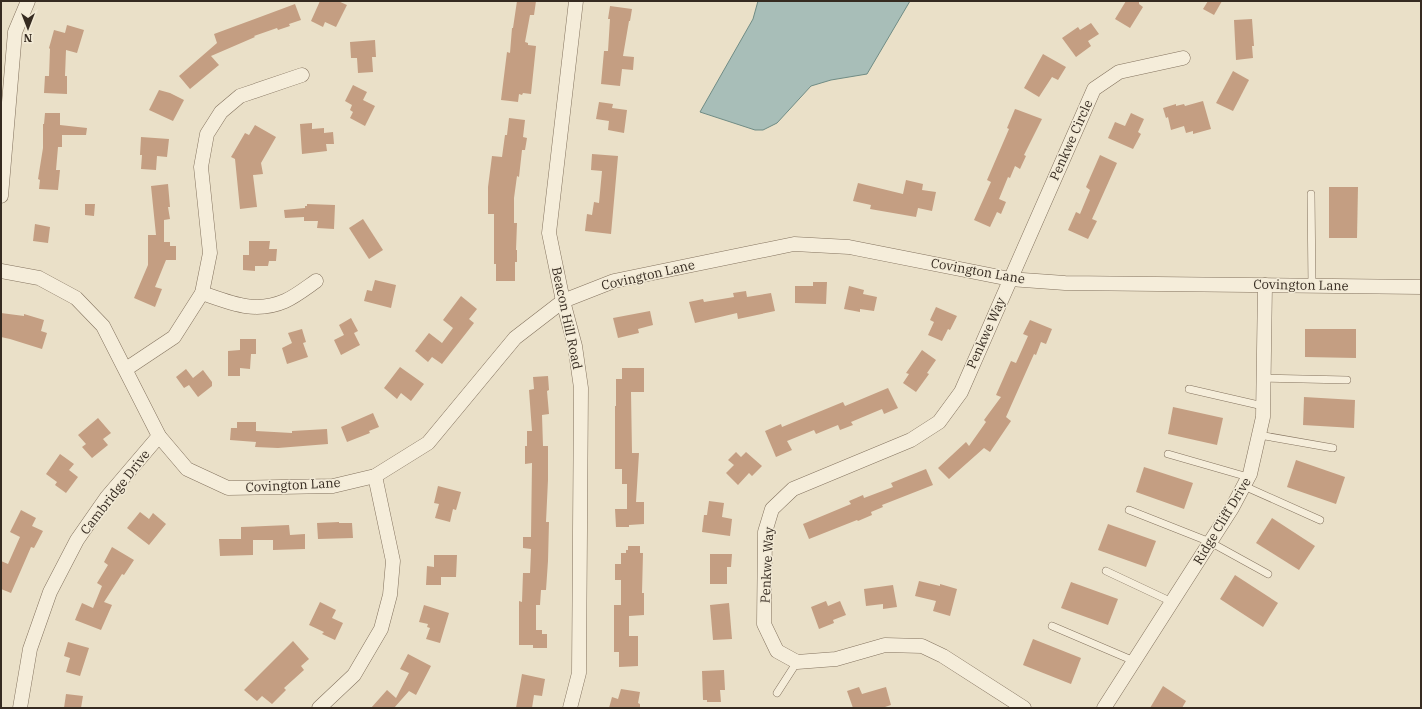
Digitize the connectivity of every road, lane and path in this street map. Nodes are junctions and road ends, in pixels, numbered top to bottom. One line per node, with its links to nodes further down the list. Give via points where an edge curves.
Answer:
1 (28, 1): 6 (street, via 15,32)
2 (576, 1): 14 (street, Beacon Hill Road, via 549,233)
3 (1183, 58): 8 (street, Penkwe Circle, via 1119,72 1094,89)
4 (302, 75): 13 (street, via 240,96 221,112 207,134 200,167 210,253)
5 (1311, 194): 11 (lane)
6 (1, 196)
7 (1, 271): 15 (street, Covington Lane, via 39,278 76,298 103,326)
8 (1010, 279): 10 (street, Covington Lane, via 1065,284); 14 (street, Covington Lane, via 849,248 794,244 614,281); 34 (street, Penkwe Way, via 961,392 939,422 911,440 793,489 772,509 765,532 764,624 777,652)
9 (316, 281): 13 (street, via 285,301 262,308 239,306)
10 (1265, 285): 11 (street, Covington Lane); 16 (street, Ridge Cliff Drive)
11 (1312, 286): 12 (street, Covington Lane)
12 (1421, 287)
13 (202, 293): 15 (street, via 174,337)
14 (563, 301): 24 (street, Covington Lane, via 515,338 428,443); 38 (street, Beacon Hill Road, via 575,346 581,388 579,673)
15 (126, 369): 21 (street, Covington Lane)
16 (1263, 378): 17 (lane); 19 (street, Ridge Cliff Drive)
17 (1347, 380)
18 (1189, 389): 19 (lane)
19 (1263, 406): 20 (street, Ridge Cliff Drive)
20 (1259, 435): 22 (lane); 25 (street, Ridge Cliff Drive)
21 (159, 436): 24 (street, Covington Lane, via 187,469 228,488 333,486); 36 (street, Cambridge Drive, via 107,497 77,540 50,592 30,648)
22 (1333, 448)
23 (1168, 454): 25 (lane)
24 (375, 476): 37 (street, via 393,561 390,595 381,629 354,675)
25 (1246, 481): 27 (lane); 28 (street, Ridge Cliff Drive)
26 (1129, 510): 28 (lane)
27 (1320, 520)
28 (1210, 542): 30 (lane); 31 (street, Ridge Cliff Drive)
29 (1106, 572): 31 (lane)
30 (1268, 574)
31 (1172, 602): 33 (street, Ridge Cliff Drive)
32 (1052, 626): 33 (lane)
33 (1134, 661): 40 (street, Ridge Cliff Drive)
34 (797, 662): 35 (lane); 39 (street, via 836,659 885,645 922,646 943,656)
35 (777, 693)
36 (20, 708)
37 (318, 708)
38 (570, 708)
39 (1024, 708)
40 (1104, 708)

